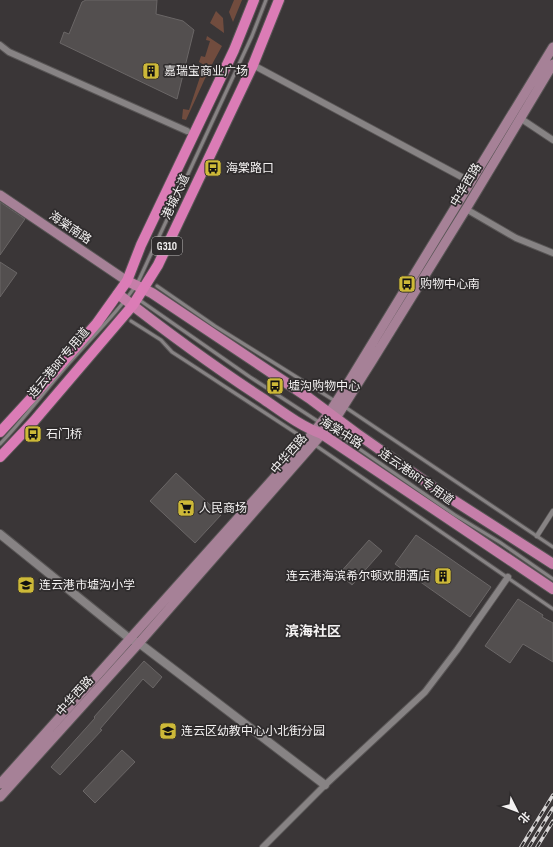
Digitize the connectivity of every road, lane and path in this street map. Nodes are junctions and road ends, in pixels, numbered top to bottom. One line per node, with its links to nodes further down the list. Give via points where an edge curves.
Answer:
1 (254, 0): 16 (highway, 港城大道 / G310, via 234,50 144,238)
2 (266, 0): 16 (lane, 连云港BRT专用道, via 252,36)
3 (279, 0): 6 (highway, 港城大道 / G310)
4 (0, 45): 9 (street, via 9,52)
5 (553, 47): 11 (main road)
6 (253, 64): 11 (street); 16 (highway, 港城大道 / G310, via 158,265)
7 (553, 64): 8 (main road, 中华西路)
8 (520, 118): 10 (street); 13 (main road, 中华西路)
9 (187, 131)
10 (553, 140)
11 (470, 182): 18 (main road)
12 (0, 195): 16 (main road, 海棠南路)
13 (466, 209): 14 (street, via 516,238); 18 (main road, 中华西路)
14 (553, 253)
15 (157, 286): 18 (lane, via 215,326)
16 (131, 293): 19 (main road, 海棠中路, via 303,394); 20 (main road, 海棠中路, via 244,387 292,418); 21 (highway, 港城大道 / G310, via 97,323); 23 (lane, 连云港BRT专用道); 24 (highway, 港城大道 / G310, via 34,421)
17 (131, 321): 22 (lane, via 161,340 172,352 192,366)
18 (340, 404): 19 (main road, 中华西路); 27 (lane)
19 (332, 416): 20 (main road, 中华西路); 29 (main road, 海棠中路, via 436,489)
20 (321, 429): 22 (main road, 中华西路); 31 (lane, 连云港BRT专用道); 32 (main road, 海棠中路)
21 (0, 432)
22 (310, 442): 30 (lane); 34 (main road); 35 (main road, 中华西路)
23 (0, 444)
24 (0, 456)
25 (553, 511): 27 (street)
26 (0, 534): 34 (street)
27 (537, 536): 28 (lane)
28 (553, 547)
29 (553, 564)
30 (508, 577): 33 (lane); 37 (street, via 425,692)
31 (553, 579)
32 (553, 590)
33 (553, 608)
34 (130, 639): 35 (street); 36 (main road)
35 (139, 643): 37 (street); 38 (main road, 中华西路)
36 (0, 784)
37 (325, 785): 39 (street)
38 (0, 797)
39 (263, 847)

